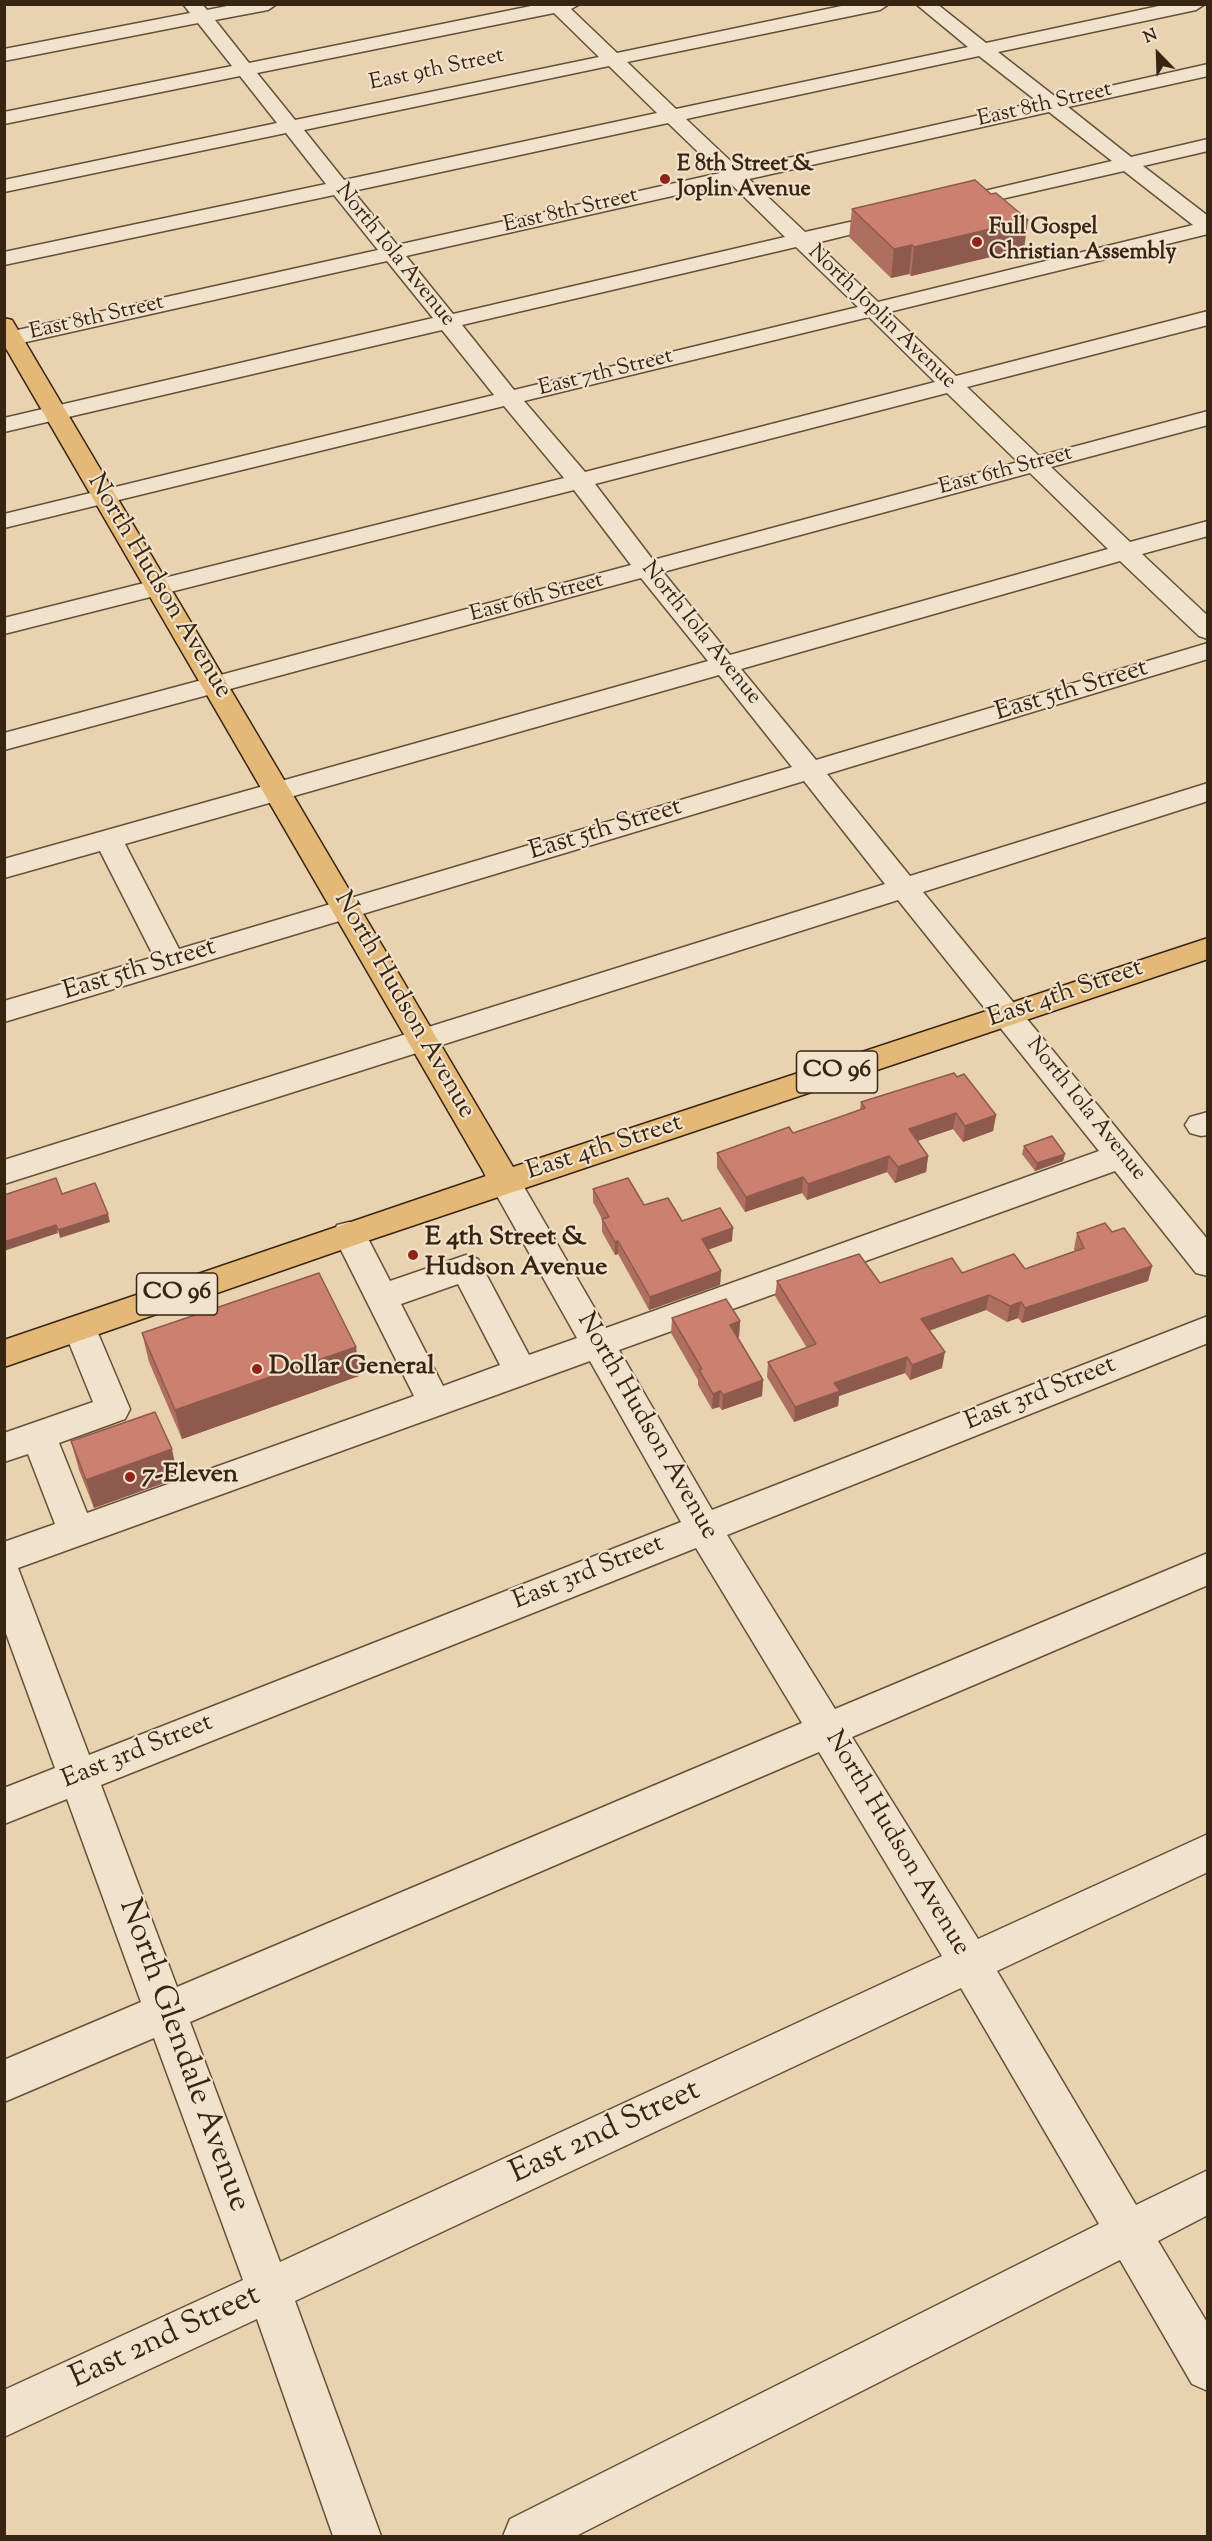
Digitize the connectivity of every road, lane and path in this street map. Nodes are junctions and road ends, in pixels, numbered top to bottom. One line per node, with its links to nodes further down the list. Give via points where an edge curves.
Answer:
1 (268, 4): 6 (street)
2 (880, 4): 9 (street, East 9th Street)
3 (925, 4): 7 (street)
4 (1196, 4): 7 (street)
5 (562, 5): 9 (street, North Joplin Avenue); 10 (street)
6 (198, 11): 8 (street); 10 (street, North Iola Avenue)
7 (982, 50): 12 (street); 13 (street)
8 (4, 55)
9 (614, 60): 13 (street, North Joplin Avenue); 15 (street, East 9th Street)
10 (245, 70): 14 (street); 15 (street, North Iola Avenue)
11 (1208, 70): 12 (street, East 8th Street)
12 (1051, 105): 17 (street); 18 (street, East 8th Street)
13 (672, 116): 18 (street, North Joplin Avenue); 20 (street)
14 (4, 118)
15 (290, 126): 19 (street, East 9th Street); 20 (street, North Iola Avenue)
16 (1208, 146): 17 (street)
17 (1125, 164): 21 (street); 22 (street)
18 (734, 176): 22 (street, North Joplin Avenue); 23 (street, East 8th Street)
19 (4, 186)
20 (339, 188): 23 (street, North Iola Avenue); 24 (street)
21 (1208, 228): 25 (street, East 7th Street)
22 (801, 240): 25 (street, North Joplin Avenue); 27 (street)
23 (391, 253): 27 (street, North Iola Avenue); 28 (street, East 8th Street)
24 (4, 259)
25 (874, 309): 29 (street, North Joplin Avenue); 30 (street, East 7th Street)
26 (1208, 318): 29 (street)
27 (447, 322): 30 (street, North Iola Avenue); 31 (street)
28 (7, 334): 31 (main road, North Hudson Avenue)
29 (949, 384): 34 (street, North Joplin Avenue); 35 (street)
30 (508, 398): 35 (street, North Iola Avenue); 36 (street, East 7th Street)
31 (56, 413): 33 (street); 36 (main road, North Hudson Avenue)
32 (1208, 418): 34 (street, East 6th Street)
33 (4, 425)
34 (1033, 465): 39 (street, North Joplin Avenue); 40 (street, East 6th Street)
35 (580, 481): 40 (street, North Iola Avenue); 41 (street)
36 (104, 496): 37 (street, East 7th Street); 41 (main road, North Hudson Avenue)
37 (4, 521)
38 (1208, 528): 39 (street)
39 (1124, 552): 43 (street, North Joplin Avenue); 45 (street)
40 (647, 569): 45 (street, North Iola Avenue); 46 (street, East 6th Street)
41 (157, 587): 42 (street); 46 (main road, North Hudson Avenue)
42 (4, 626)
43 (1208, 631)
44 (1208, 651): 48 (street, East 5th Street)
45 (726, 665): 48 (street, North Iola Avenue); 49 (street)
46 (216, 686): 47 (street, East 6th Street); 49 (main road, North Hudson Avenue)
47 (4, 742)
48 (811, 770): 53 (street, North Iola Avenue); 54 (street, East 5th Street)
49 (278, 791): 51 (street); 54 (main road, North Hudson Avenue)
50 (1208, 792): 53 (street)
51 (109, 840): 52 (street); 56 (street)
52 (4, 869)
53 (907, 888): 58 (street, North Iola Avenue); 59 (street)
54 (345, 909): 56 (street, East 5th Street); 59 (main road, North Hudson Avenue)
55 (1208, 948): 58 (main road, East 4th Street / CO 96)
56 (171, 962): 57 (street, East 5th Street)
57 (4, 1012)
58 (1009, 1015): 60 (street, North Iola Avenue); 62 (main road, East 4th Street / CO 96)
59 (424, 1041): 61 (street); 62 (main road, North Hudson Avenue)
60 (1121, 1156): 64 (street, North Iola Avenue); 68 (street)
61 (4, 1172)
62 (502, 1177): 63 (main road, East 4th Street / CO 96); 68 (street, North Hudson Avenue)
63 (349, 1233): 65 (street); 66 (main road, East 4th Street / CO 96)
64 (1208, 1264)
65 (382, 1297): 70 (street, via 466,1268); 71 (street)
66 (80, 1328): 69 (main road, East 4th Street / CO 96); 72 (street, via 113,1409)
67 (1208, 1329): 74 (street, East 3rd Street)
68 (598, 1344): 70 (street); 74 (street, North Hudson Avenue)
69 (4, 1354)
70 (521, 1372): 71 (street)
71 (435, 1403): 75 (street)
72 (39, 1436): 73 (street); 75 (street)
73 (4, 1448)
74 (704, 1529): 79 (street, North Hudson Avenue); 80 (street, East 3rd Street)
75 (75, 1532): 76 (street)
76 (4, 1558)
77 (1208, 1568): 79 (street)
78 (4, 1577): 80 (street, North Glendale Avenue)
79 (828, 1731): 83 (street, North Hudson Avenue); 84 (street)
80 (78, 1777): 81 (street, East 3rd Street); 84 (street, North Glendale Avenue)
81 (4, 1806)
82 (1208, 1852): 83 (street, East 2nd Street)
83 (970, 1964): 87 (street, North Hudson Avenue); 88 (street, East 2nd Street)
84 (166, 2012): 85 (street); 88 (street, North Glendale Avenue)
85 (4, 2081)
86 (1208, 2192): 87 (street)
87 (1128, 2233): 89 (street, North Hudson Avenue); 92 (street)
88 (269, 2291): 90 (street, East 2nd Street); 91 (street, North Glendale Avenue)
89 (1208, 2368)
90 (4, 2414)
91 (357, 2536)
92 (527, 2536)

